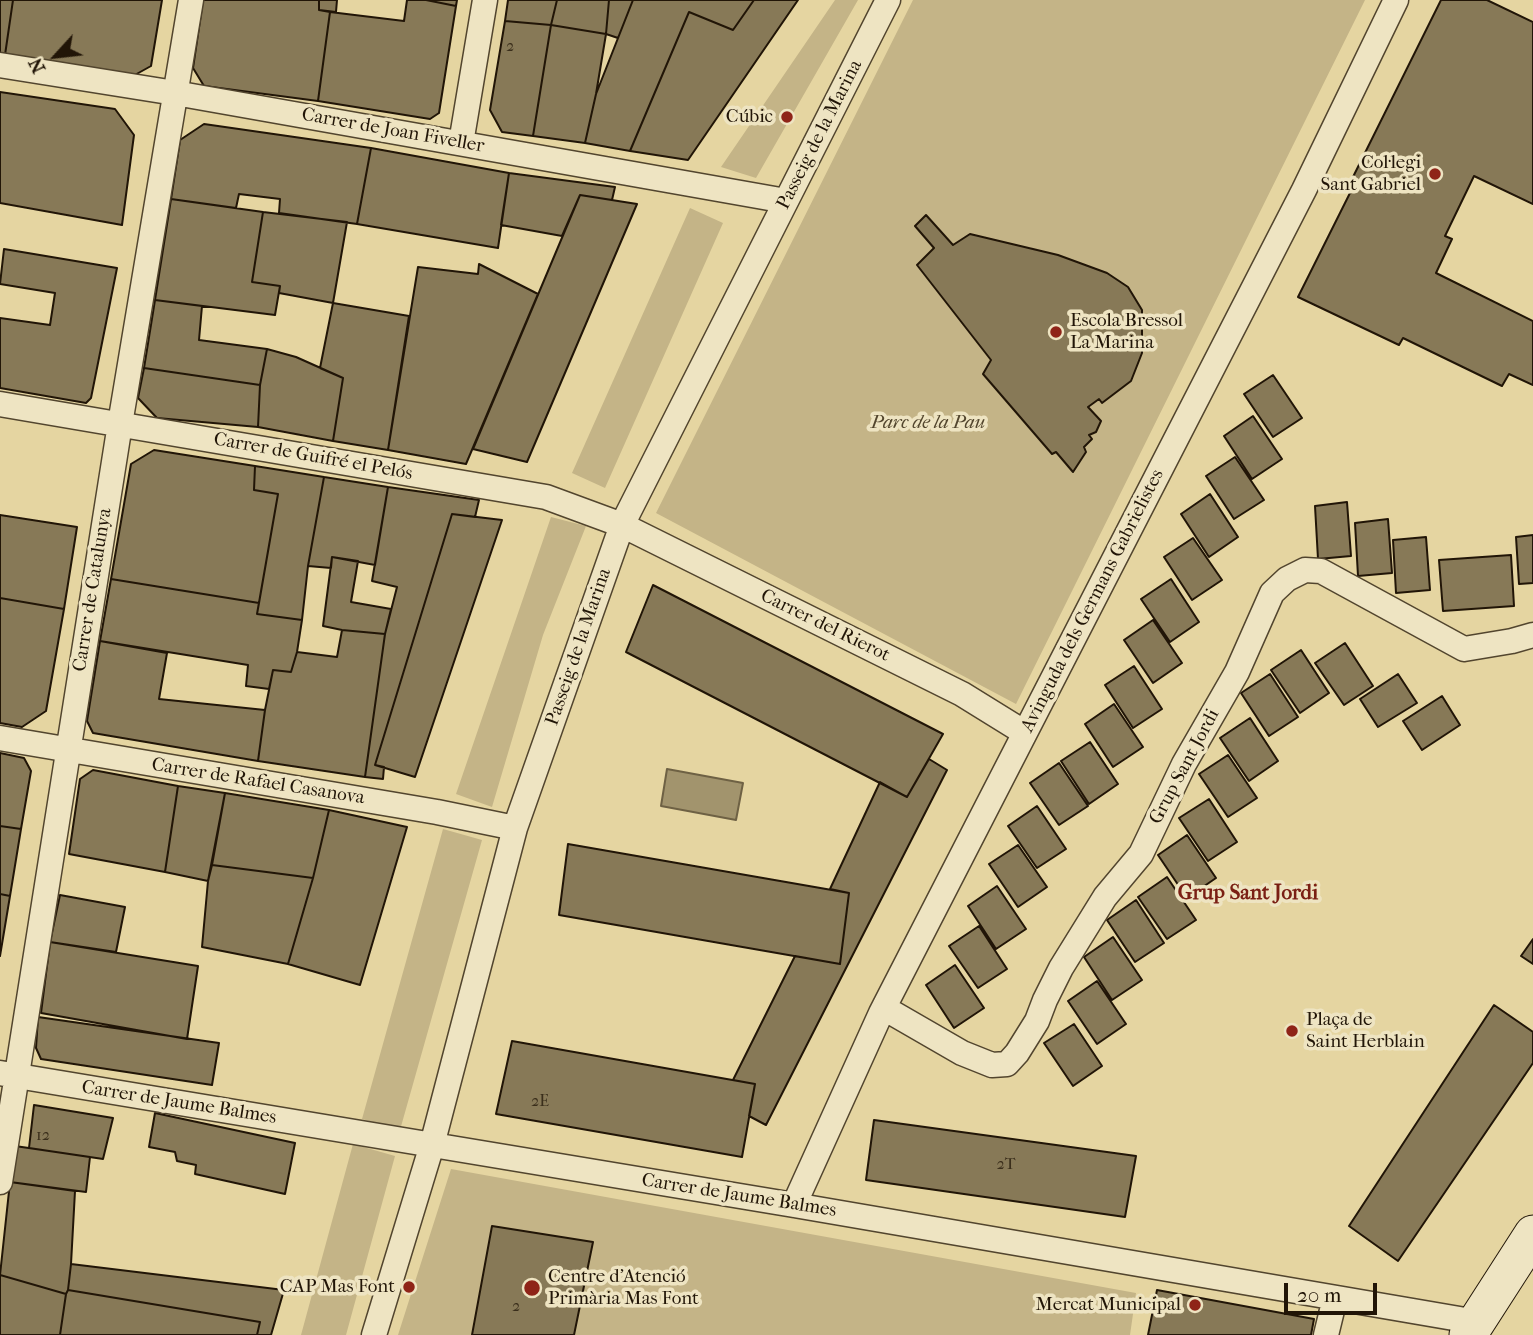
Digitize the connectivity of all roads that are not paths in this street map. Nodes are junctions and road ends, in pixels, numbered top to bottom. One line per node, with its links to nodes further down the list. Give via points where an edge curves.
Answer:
1 (191, 0): 6 (street, Carrer de Catalunya)
2 (485, 0): 7 (street)
3 (888, 0): 8 (street, Passeig de la Marina)
4 (1396, 0): 13 (street, Avinguda dels Germans Gabrielistes, via 1304,190)
5 (0, 65): 6 (street, Carrer de Joan Fiveller)
6 (175, 93): 7 (street, Carrer de Joan Fiveller); 10 (street, Carrer de Catalunya)
7 (461, 143): 8 (street, Carrer de Joan Fiveller)
8 (786, 201): 11 (street, Passeig de la Marina)
9 (0, 404): 10 (street, Carrer de Guifré el Pelós)
10 (120, 424): 11 (street, Carrer de Guifré el Pelós, via 546,497); 15 (street, Carrer de Catalunya)
11 (622, 524): 13 (street, Carrer del Rierot, via 962,694); 16 (street, Passeig de la Marina)
12 (1533, 635): 17 (street, Grup Sant Jordi, via 1464,649 1321,571 1305,570 1287,579 1272,593 1237,672 1184,764 1141,854 1105,897 1017,1053 1007,1063 992,1065)
13 (1025, 733): 17 (street, Avinguda dels Germans Gabrielistes)
14 (0, 738): 15 (street, Carrer de Rafael Casanova)
15 (68, 750): 16 (street, Carrer de Rafael Casanova); 18 (street, Carrer de Catalunya)
16 (516, 828): 19 (street, Passeig de la Marina)
17 (884, 1008): 21 (street, Avinguda dels Germans Gabrielistes)
18 (8, 1074): 19 (street, Carrer de Jaume Balmes); 20 (street, Carrer de Catalunya)
19 (432, 1145): 21 (street, Carrer de Jaume Balmes); 25 (street, Passeig de la Marina)
20 (0, 1182)
21 (794, 1205): 23 (street, Carrer de Jaume Balmes)
22 (1533, 1234): 24 (street)
23 (1335, 1298): 24 (street, Carrer de Jaume Balmes); 26 (street)
24 (1472, 1329)
25 (374, 1335)
26 (1326, 1335)

